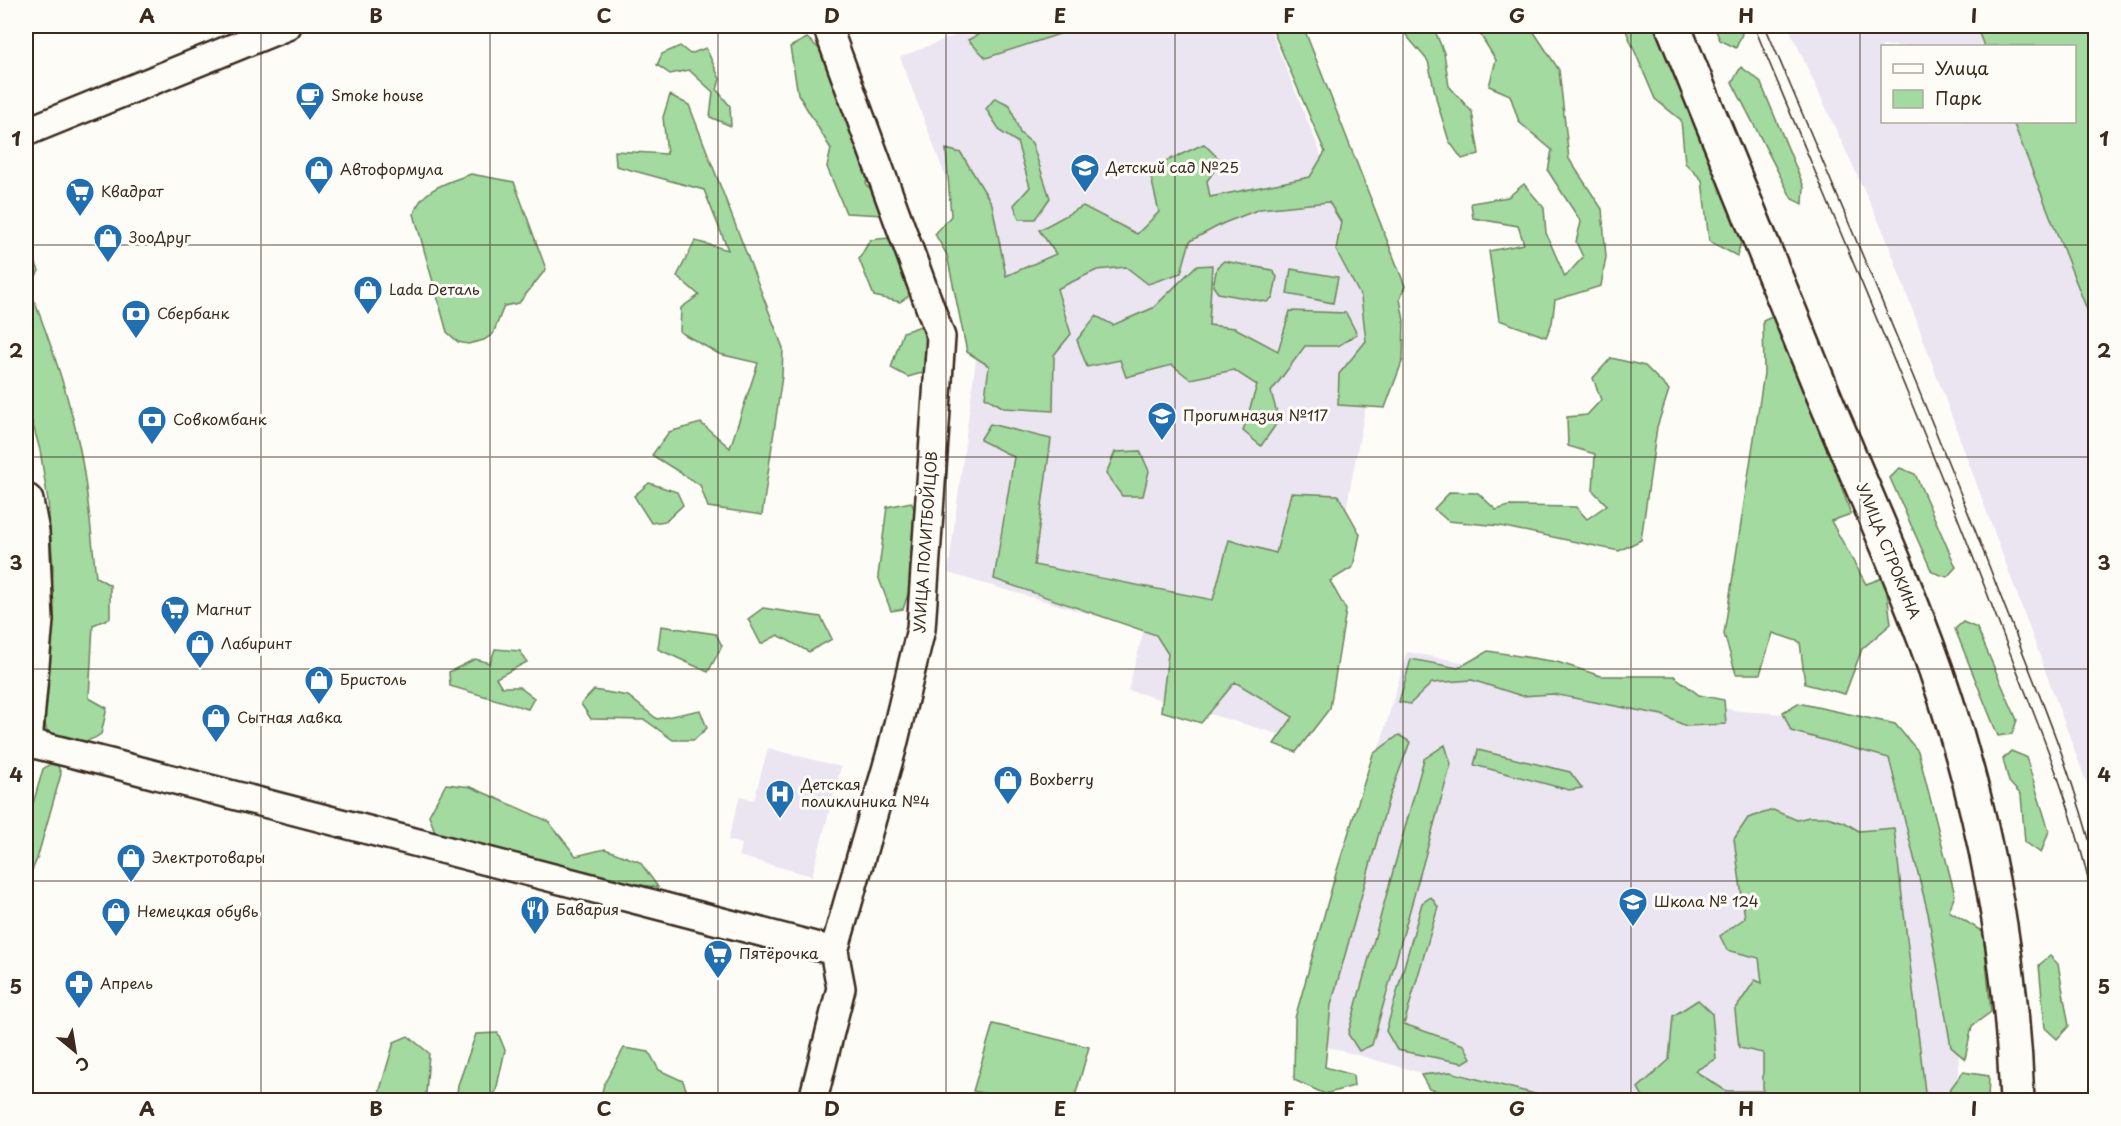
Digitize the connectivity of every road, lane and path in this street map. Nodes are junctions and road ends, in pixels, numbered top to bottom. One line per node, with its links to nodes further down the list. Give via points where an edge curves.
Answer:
1 (287, 26): 4 (street)
2 (827, 26): 8 (street, УЛИЦА ПОЛИТБОЙЦОВ, via 941,337 921,629 892,749)
3 (1672, 26): 10 (street, УЛИЦА СТРОКИНА, via 1908,597 1945,696 1974,795 1998,910)
4 (26, 132)
5 (26, 501): 6 (street, via 32,532 36,620)
6 (26, 731)
7 (26, 742): 8 (street)
8 (834, 951): 9 (street, УЛИЦА ПОЛИТБОЙЦОВ, via 841,988)
9 (813, 1101)
10 (2017, 1101)

